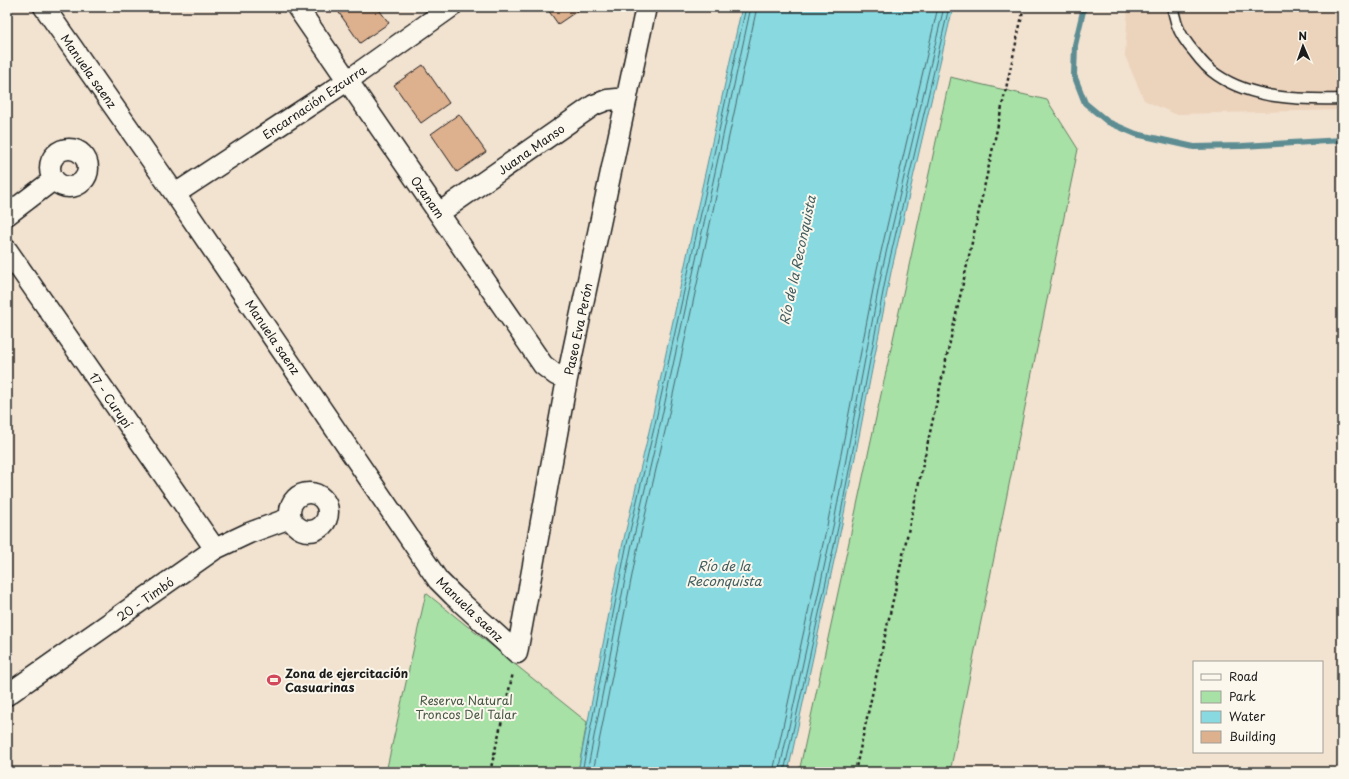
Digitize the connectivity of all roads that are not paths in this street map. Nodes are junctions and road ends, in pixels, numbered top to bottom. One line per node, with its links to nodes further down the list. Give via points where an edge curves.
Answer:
1 (44, 7): 10 (street, Manuela saenz)
2 (297, 7): 6 (street, Ozanam)
3 (451, 7): 6 (street, Encarnación Ezcurra)
4 (646, 7): 7 (street, Paseo Eva Perón)
5 (1172, 7): 8 (lane, via 1185,42 1217,75 1240,87 1267,95)
6 (347, 81): 10 (street, Encarnación Ezcurra); 11 (street, Ozanam)
7 (627, 98): 11 (street, Juana Manso, via 607,100 594,105); 14 (street, Paseo Eva Perón)
8 (1342, 99)
9 (53, 180): 12 (street)
10 (175, 194): 17 (street, Manuela saenz, via 438,580)
11 (439, 213): 14 (street, Ozanam, via 542,365)
12 (7, 215)
13 (7, 250): 16 (street, 17 - Curupí)
14 (567, 379): 17 (street, Paseo Eva Perón)
15 (290, 518): 16 (street, 20 - Timbó, via 249,533)
16 (216, 549): 18 (street, 20 - Timbó)
17 (517, 654)
18 (7, 695)

